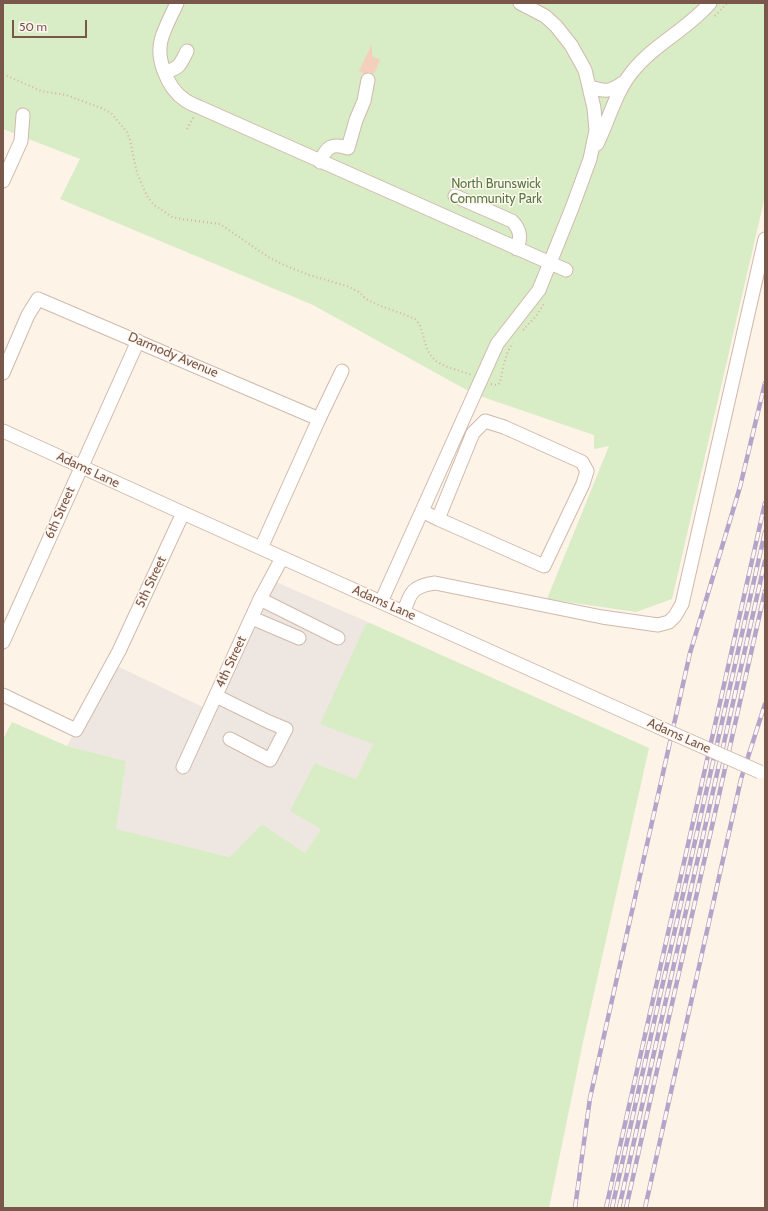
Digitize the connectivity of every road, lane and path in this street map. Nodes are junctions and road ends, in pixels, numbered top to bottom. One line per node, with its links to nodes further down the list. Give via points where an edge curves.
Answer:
1 (177, 3): 7 (street, via 160,44)
2 (520, 3): 11 (street, via 545,16 556,26 571,45 585,70)
3 (710, 3): 10 (street, via 652,52)
4 (727, 3): 5 (path)
5 (712, 19)
6 (187, 51): 7 (street, via 176,69)
7 (165, 72): 12 (street, via 176,92)
8 (3, 74): 27 (path, via 41,91 66,95 112,114 127,132 138,177 147,196 154,205 172,217 220,224 284,265 347,286 381,306 408,316 420,325 427,349 436,362)
9 (368, 80): 16 (street, via 364,101 348,148 336,145 330,147)
10 (625, 81): 11 (street, via 613,90 604,92); 15 (street)
11 (590, 87): 15 (street, via 596,130)
12 (199, 107): 14 (path); 16 (street)
13 (23, 115): 17 (street, via 21,141)
14 (187, 129)
15 (590, 159): 21 (street)
16 (320, 162): 20 (street)
17 (3, 181)
18 (455, 196): 20 (street, via 512,221 520,235)
19 (765, 239): 39 (street, via 682,604 675,616 669,622 658,625 434,583 414,589)
20 (517, 249): 21 (street)
21 (550, 264): 22 (street); 32 (street, via 539,290 497,344)
22 (566, 270)
23 (138, 341): 26 (street, Darmody Avenue, via 38,299); 29 (street, Darmody Avenue); 31 (street, 6th Street)
24 (514, 342): 28 (path, via 502,367 500,383 493,384)
25 (342, 371): 29 (street)
26 (3, 373)
27 (475, 376)
28 (487, 381)
29 (319, 419): 35 (street)
30 (3, 431): 31 (street, Adams Lane)
31 (81, 466): 33 (street, Adams Lane); 43 (street, 6th Street)
32 (422, 511): 34 (street); 38 (street)
33 (182, 514): 35 (street, Adams Lane); 44 (street, 5th Street, via 119,651 76,730)
34 (438, 519): 34 (street, via 473,433 485,421 582,462 587,471 584,484 544,566)
35 (261, 548): 36 (street, Adams Lane)
36 (282, 558): 37 (street, 4th Street); 38 (street, Adams Lane)
37 (260, 599): 40 (street, 4th Street); 42 (street)
38 (381, 602): 39 (street, Adams Lane)
39 (404, 612): 48 (street, Adams Lane, bridge)
40 (252, 618): 41 (street); 45 (street, 4th Street)
41 (299, 638)
42 (338, 638)
43 (3, 642)
44 (3, 695)
45 (216, 696): 46 (street, via 286,729 270,760); 47 (street, 4th Street)
46 (230, 739)
47 (183, 767)
48 (762, 773)

